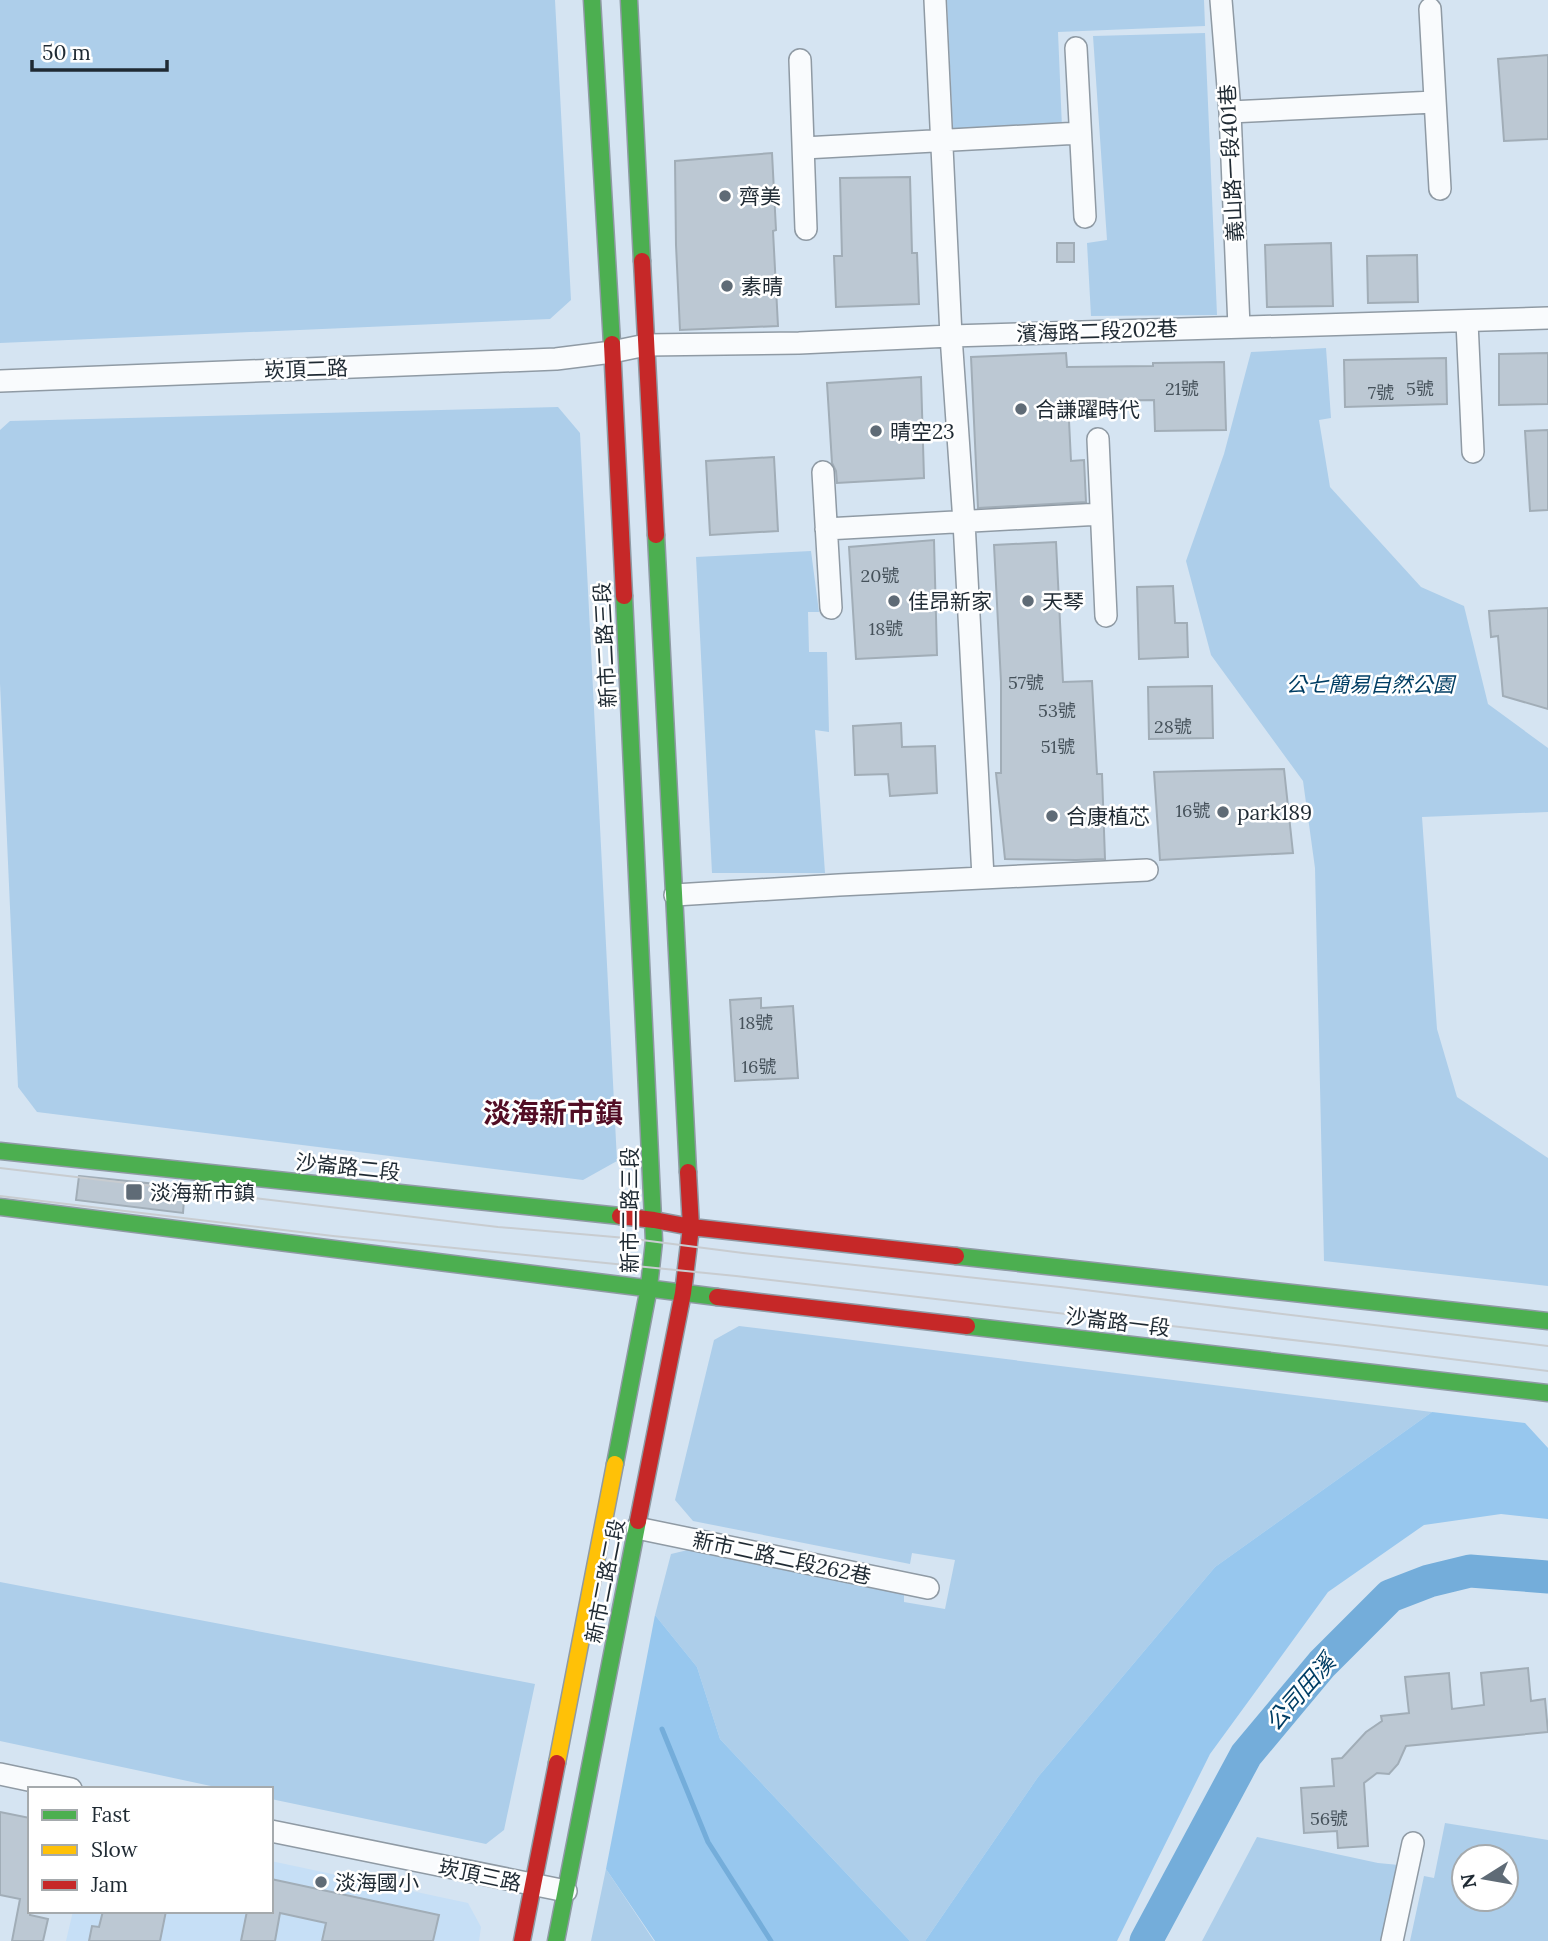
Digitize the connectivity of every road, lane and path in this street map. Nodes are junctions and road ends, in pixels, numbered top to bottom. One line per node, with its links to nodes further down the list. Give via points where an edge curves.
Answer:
1 (592, 0): 21 (street, 新市二路三段)
2 (629, 0): 20 (street)
3 (935, 0): 11 (street)
4 (1221, 0): 9 (street, 義山路一段401巷)
5 (1430, 9): 8 (street)
6 (1076, 48): 10 (street)
7 (800, 60): 12 (street)
8 (1434, 102): 9 (street); 13 (street)
9 (1230, 112): 18 (street, 義山路一段401巷)
10 (1080, 133): 11 (street); 14 (street)
11 (943, 142): 12 (street); 19 (street)
12 (804, 148): 15 (street)
13 (1440, 189)
14 (1084, 217)
15 (806, 229)
16 (1548, 318): 17 (street, 濱海路二段202巷)
17 (1467, 322): 18 (street, 濱海路二段202巷); 24 (street)
18 (1239, 327): 19 (street, 濱海路二段202巷)
19 (951, 335): 20 (street, 濱海路二段202巷); 27 (street)
20 (646, 345): 21 (street, 崁頂二路); 33 (street)
21 (612, 352): 22 (street, 崁頂二路, via 556,359); 36 (street, 新市二路三段)
22 (0, 381)
23 (1098, 439): 26 (street)
24 (1473, 452)
25 (823, 472): 28 (street)
26 (1101, 514): 27 (street); 30 (street)
27 (964, 522): 28 (street); 32 (street)
28 (827, 529): 29 (street)
29 (831, 608)
30 (1106, 616)
31 (1147, 870): 32 (street)
32 (983, 877): 33 (street)
33 (675, 895): 37 (street)
34 (0, 1151): 36 (street, 沙崙路二段)
35 (0, 1207): 38 (street)
36 (654, 1220): 37 (street, 沙崙路二段); 38 (street, 新市二路三段)
37 (691, 1227): 39 (street, 新市二路二段); 40 (street)
38 (649, 1287): 39 (street); 48 (street, 新市二路二段)
39 (683, 1293): 41 (street, 沙崙路一段); 42 (street, 新市二路二段)
40 (1548, 1321)
41 (1548, 1393)
42 (637, 1528): 43 (street, 新市二路二段262巷); 49 (street, 新市二路二段)
43 (928, 1588)
44 (0, 1774): 45 (street)
45 (62, 1787)
46 (273, 1831): 48 (street, 崁頂三路)
47 (1413, 1843): 52 (street)
48 (534, 1886): 49 (street, 崁頂三路); 50 (street, 新市二路二段)
49 (566, 1891): 51 (street, 新市二路二段)
50 (522, 1941)
51 (556, 1941)
52 (1392, 1941)

